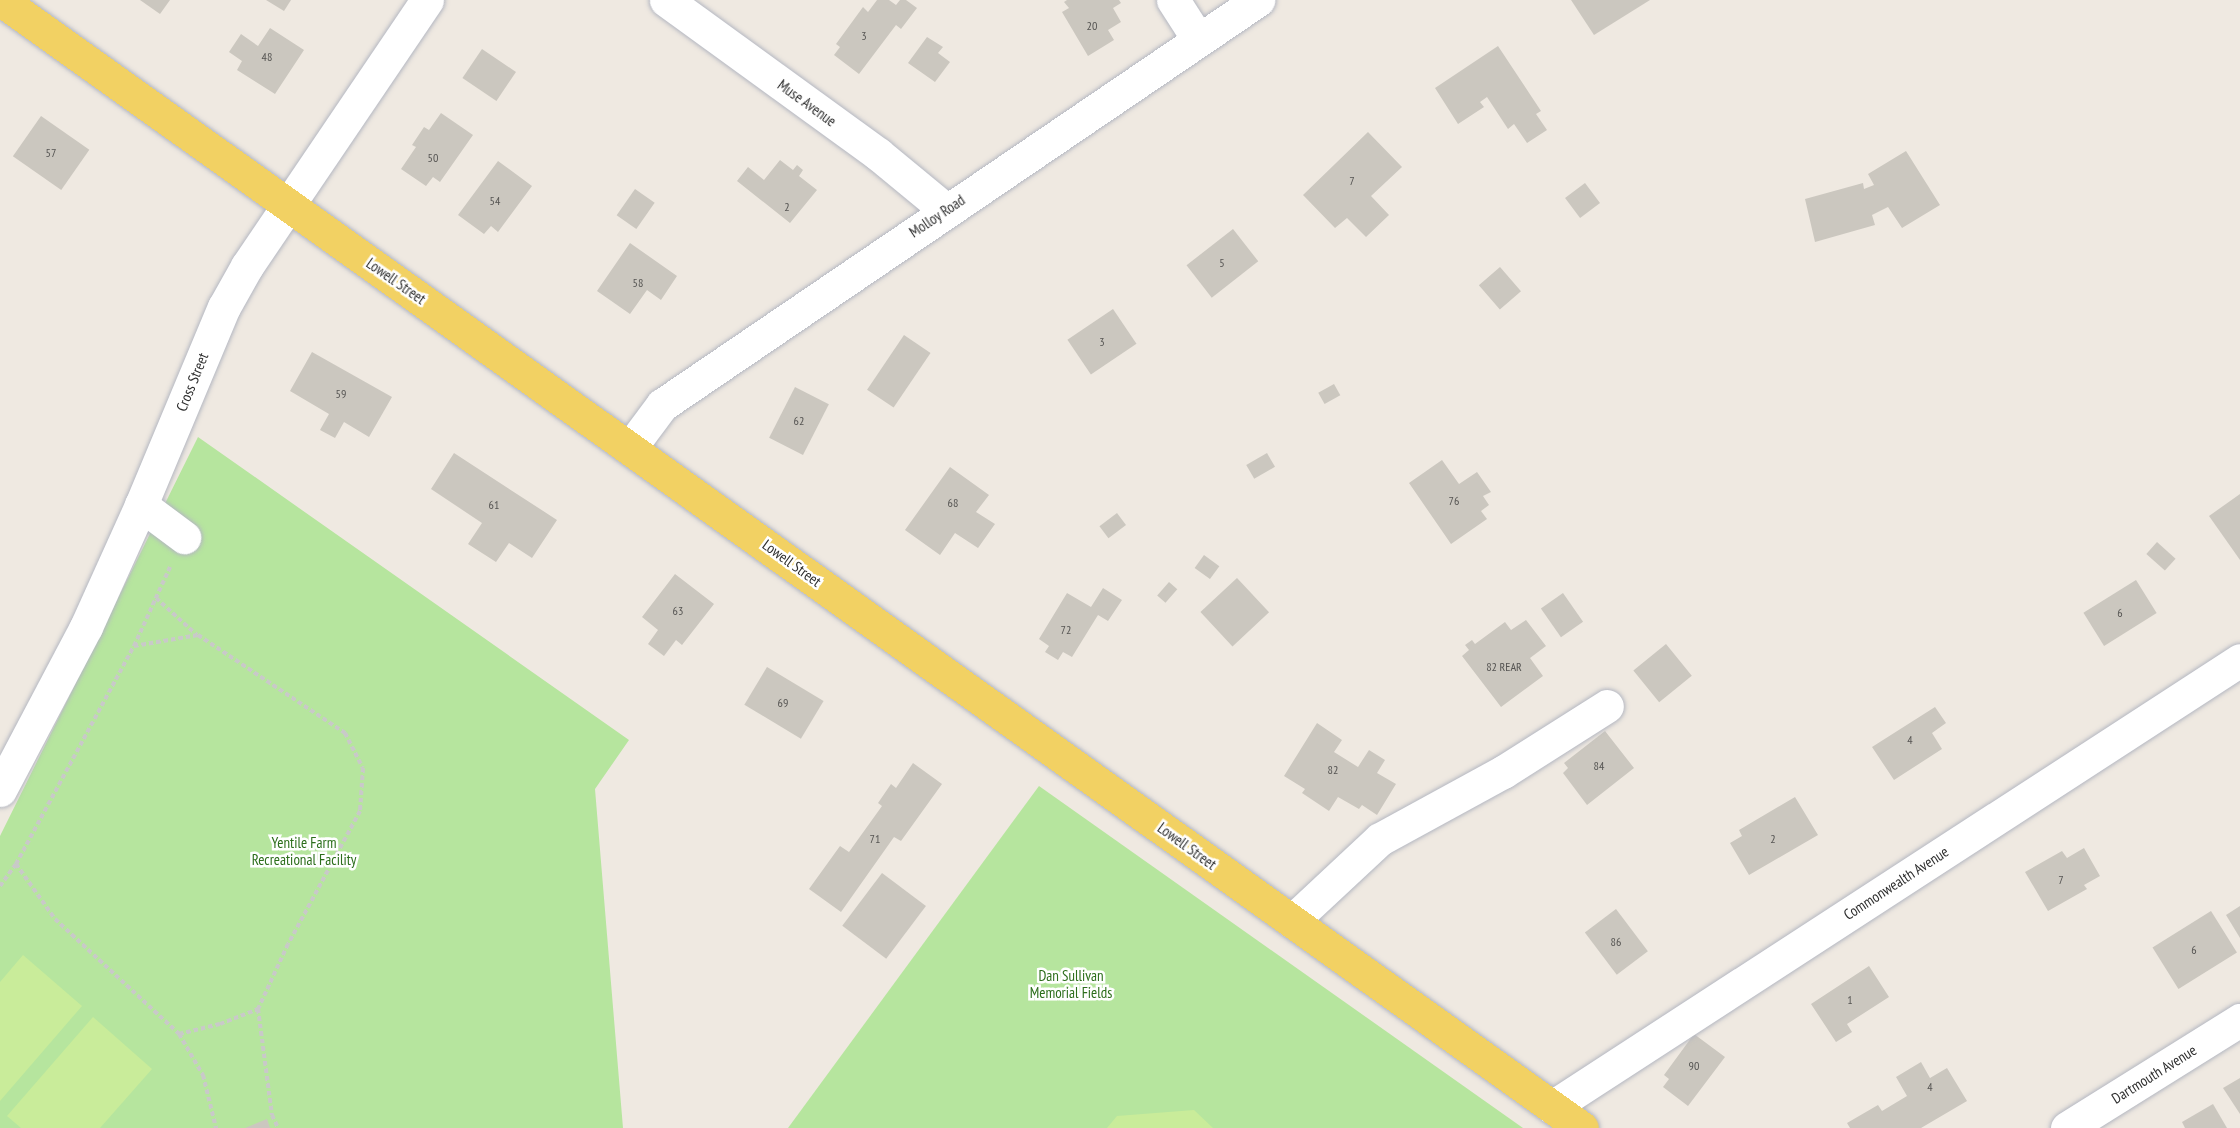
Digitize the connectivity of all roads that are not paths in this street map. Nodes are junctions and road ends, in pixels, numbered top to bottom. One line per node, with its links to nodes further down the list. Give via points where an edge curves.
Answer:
1 (2, 0): 7 (main road, Lowell Street)
2 (427, 0): 7 (street, Cross Street)
3 (666, 0): 8 (street, Muse Avenue, via 878,154)
4 (1173, 0): 6 (street)
5 (1258, 0): 6 (street, Molloy Road)
6 (1198, 39): 8 (street, Molloy Road)
7 (288, 204): 9 (main road, Lowell Street); 10 (street, Cross Street, via 224,306)
8 (946, 210): 9 (street, Molloy Road, via 662,405)
9 (630, 448): 15 (main road, Lowell Street)
10 (141, 505): 11 (street); 14 (street, Cross Street, via 81,637)
11 (184, 537)
12 (2240, 660): 17 (street, Commonwealth Avenue)
13 (1607, 706): 15 (street, via 1503,772 1380,839)
14 (0, 790)
15 (1292, 921): 17 (main road, Lowell Street)
16 (2240, 1020): 19 (street, Dartmouth Avenue)
17 (1552, 1107): 18 (main road, Lowell Street)
18 (1582, 1128)
19 (2067, 1128)

